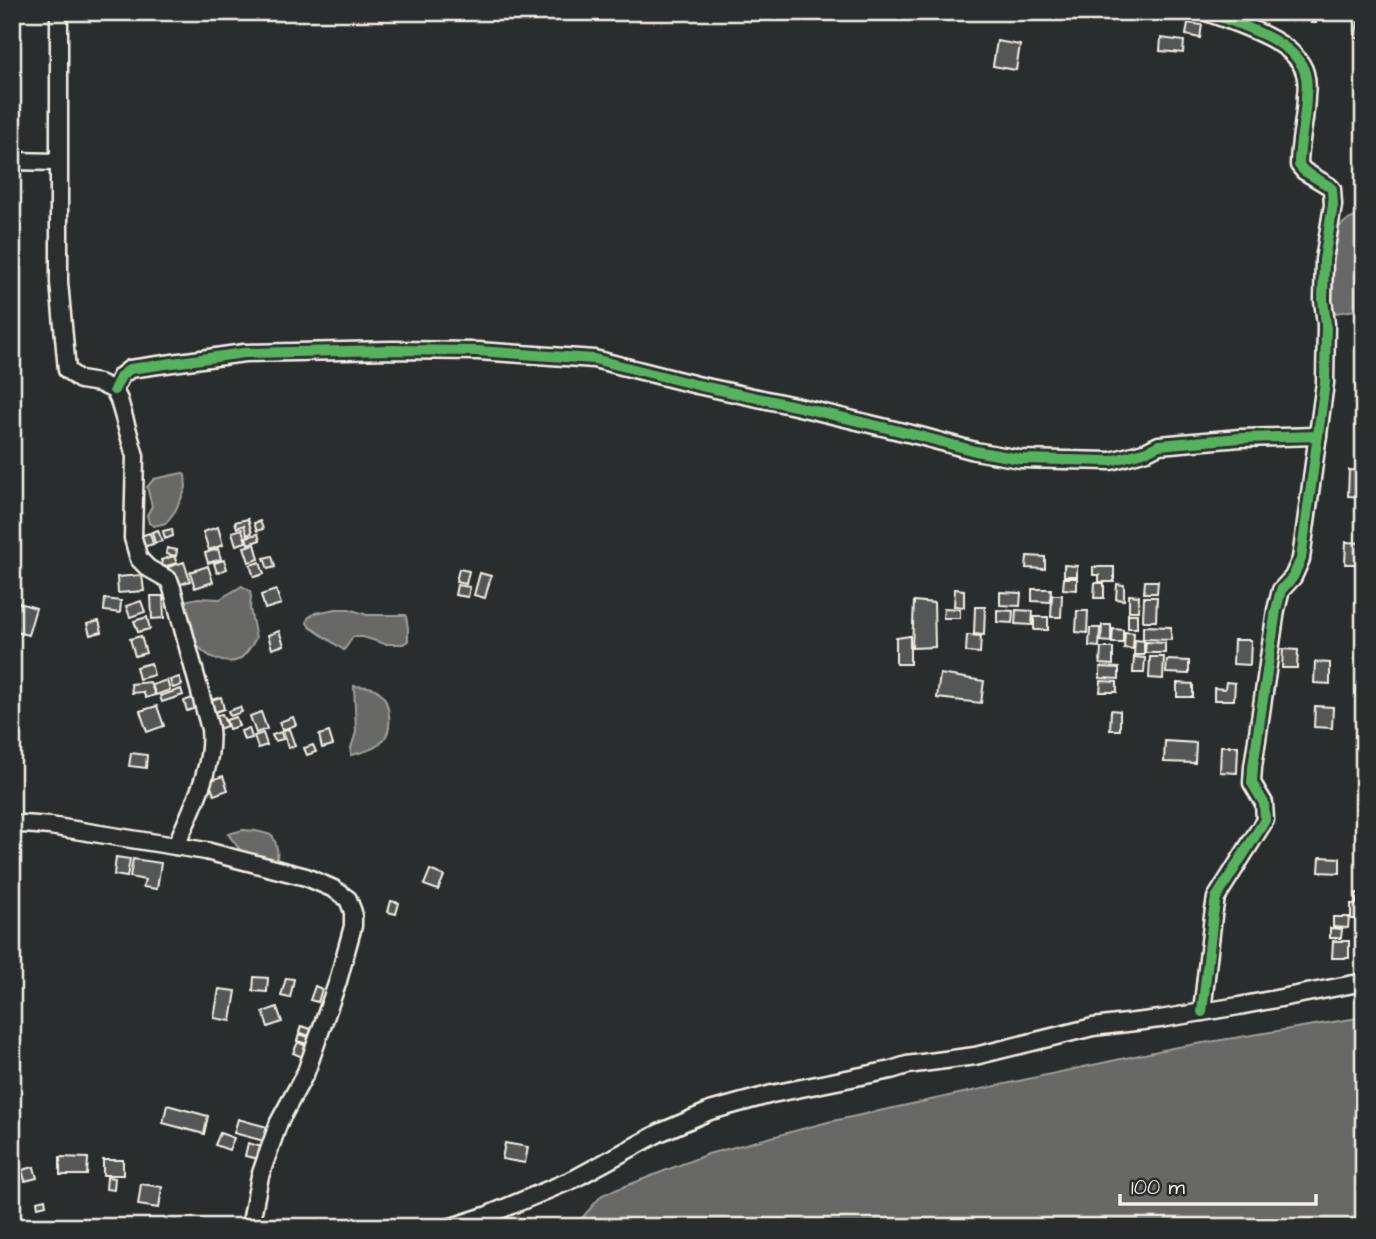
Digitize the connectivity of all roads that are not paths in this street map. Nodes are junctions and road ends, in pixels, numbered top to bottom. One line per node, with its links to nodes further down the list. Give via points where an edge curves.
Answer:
1 (59, 12): 4 (street)
2 (1207, 12): 6 (street, via 1269,37 1292,54 1305,72 1307,97 1299,165 1329,186 1333,205 1324,260 1325,383)
3 (12, 161): 4 (street)
4 (58, 162): 5 (street, via 59,282 67,370 80,380)
5 (114, 390): 6 (street, via 130,369 244,353 478,351 594,359 1020,459 1111,461 1159,445); 8 (street, via 135,456 134,538 139,559 169,580 210,729 201,786)
6 (1318, 436): 10 (street, via 1301,559 1281,590 1276,610 1253,767 1252,783 1264,803 1265,820 1216,898)
7 (12, 825): 8 (street, via 50,826)
8 (176, 846): 11 (street, via 306,877 348,899 353,912 338,981 306,1072 278,1122)
9 (1364, 982): 10 (street)
10 (1202, 1012): 12 (street, via 1093,1027 710,1111 574,1179)
11 (250, 1227)
12 (451, 1227)

